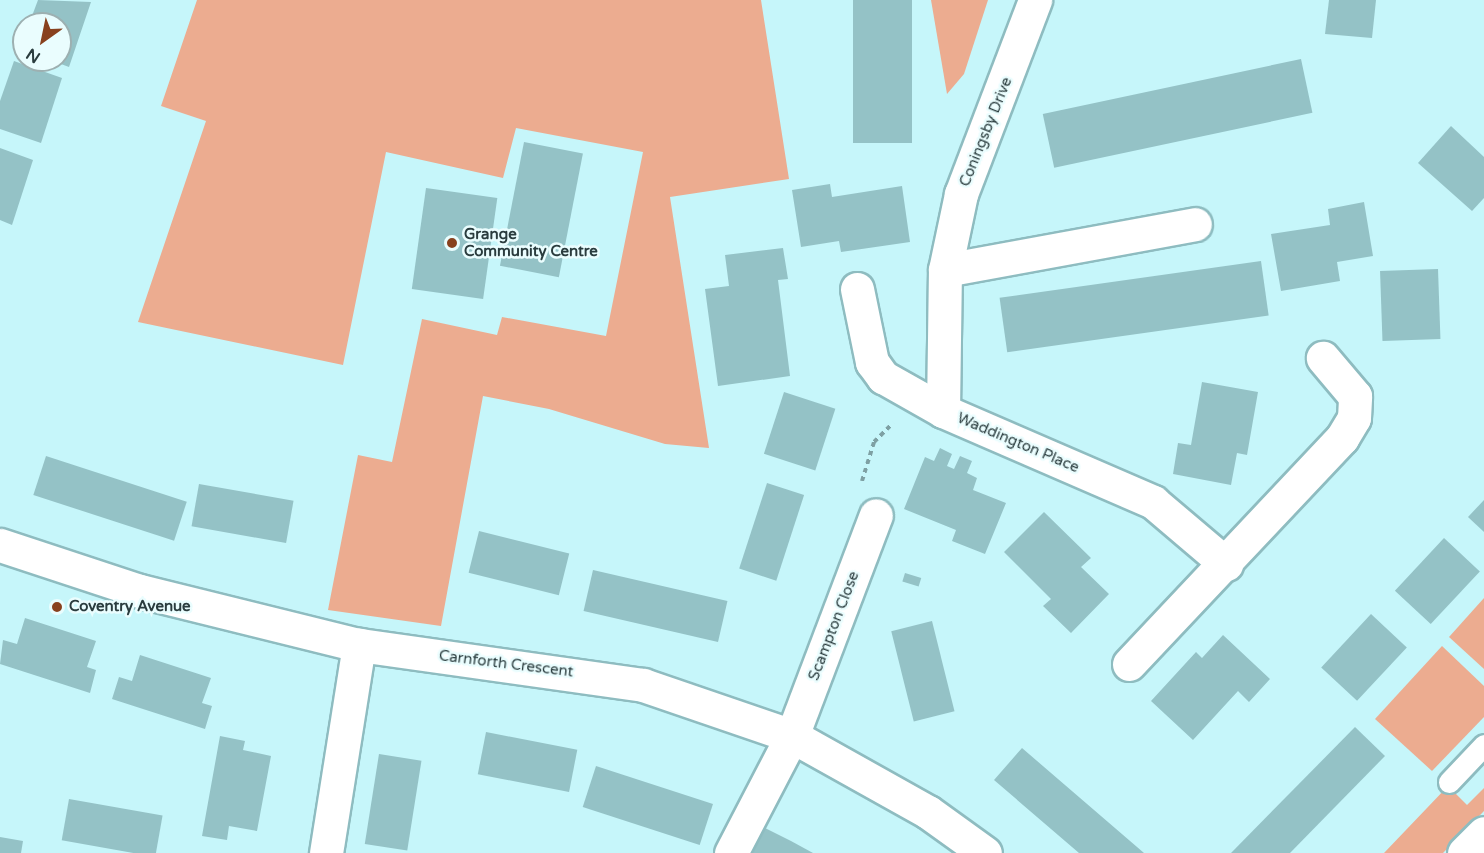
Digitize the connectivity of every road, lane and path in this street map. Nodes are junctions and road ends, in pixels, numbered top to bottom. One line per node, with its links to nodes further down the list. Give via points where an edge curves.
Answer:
1 (1035, 0): 3 (street, Coningsby Drive, via 961,194)
2 (1195, 224): 3 (street)
3 (945, 270): 6 (street, Coningsby Drive)
4 (857, 289): 6 (street, Waddington Place, via 872,362 883,377)
5 (1323, 358): 9 (street, via 1355,396 1354,418)
6 (932, 404): 7 (path, via 874,442 854,508); 9 (street, Waddington Place, via 1153,502)
7 (876, 515): 12 (street, Scampton Close)
8 (0, 545): 10 (street, Carnforth Crescent, via 140,591)
9 (1226, 564): 11 (street)
10 (359, 645): 12 (street, Carnforth Crescent, via 594,675 643,685); 16 (street)
11 (1129, 664)
12 (792, 736): 17 (street, Scampton Close); 18 (street, Carnforth Crescent, via 918,806)
13 (1484, 745): 14 (lane)
14 (1449, 782)
15 (1484, 833): 19 (street)
16 (326, 853)
17 (731, 853)
18 (985, 853)
19 (1464, 853)

